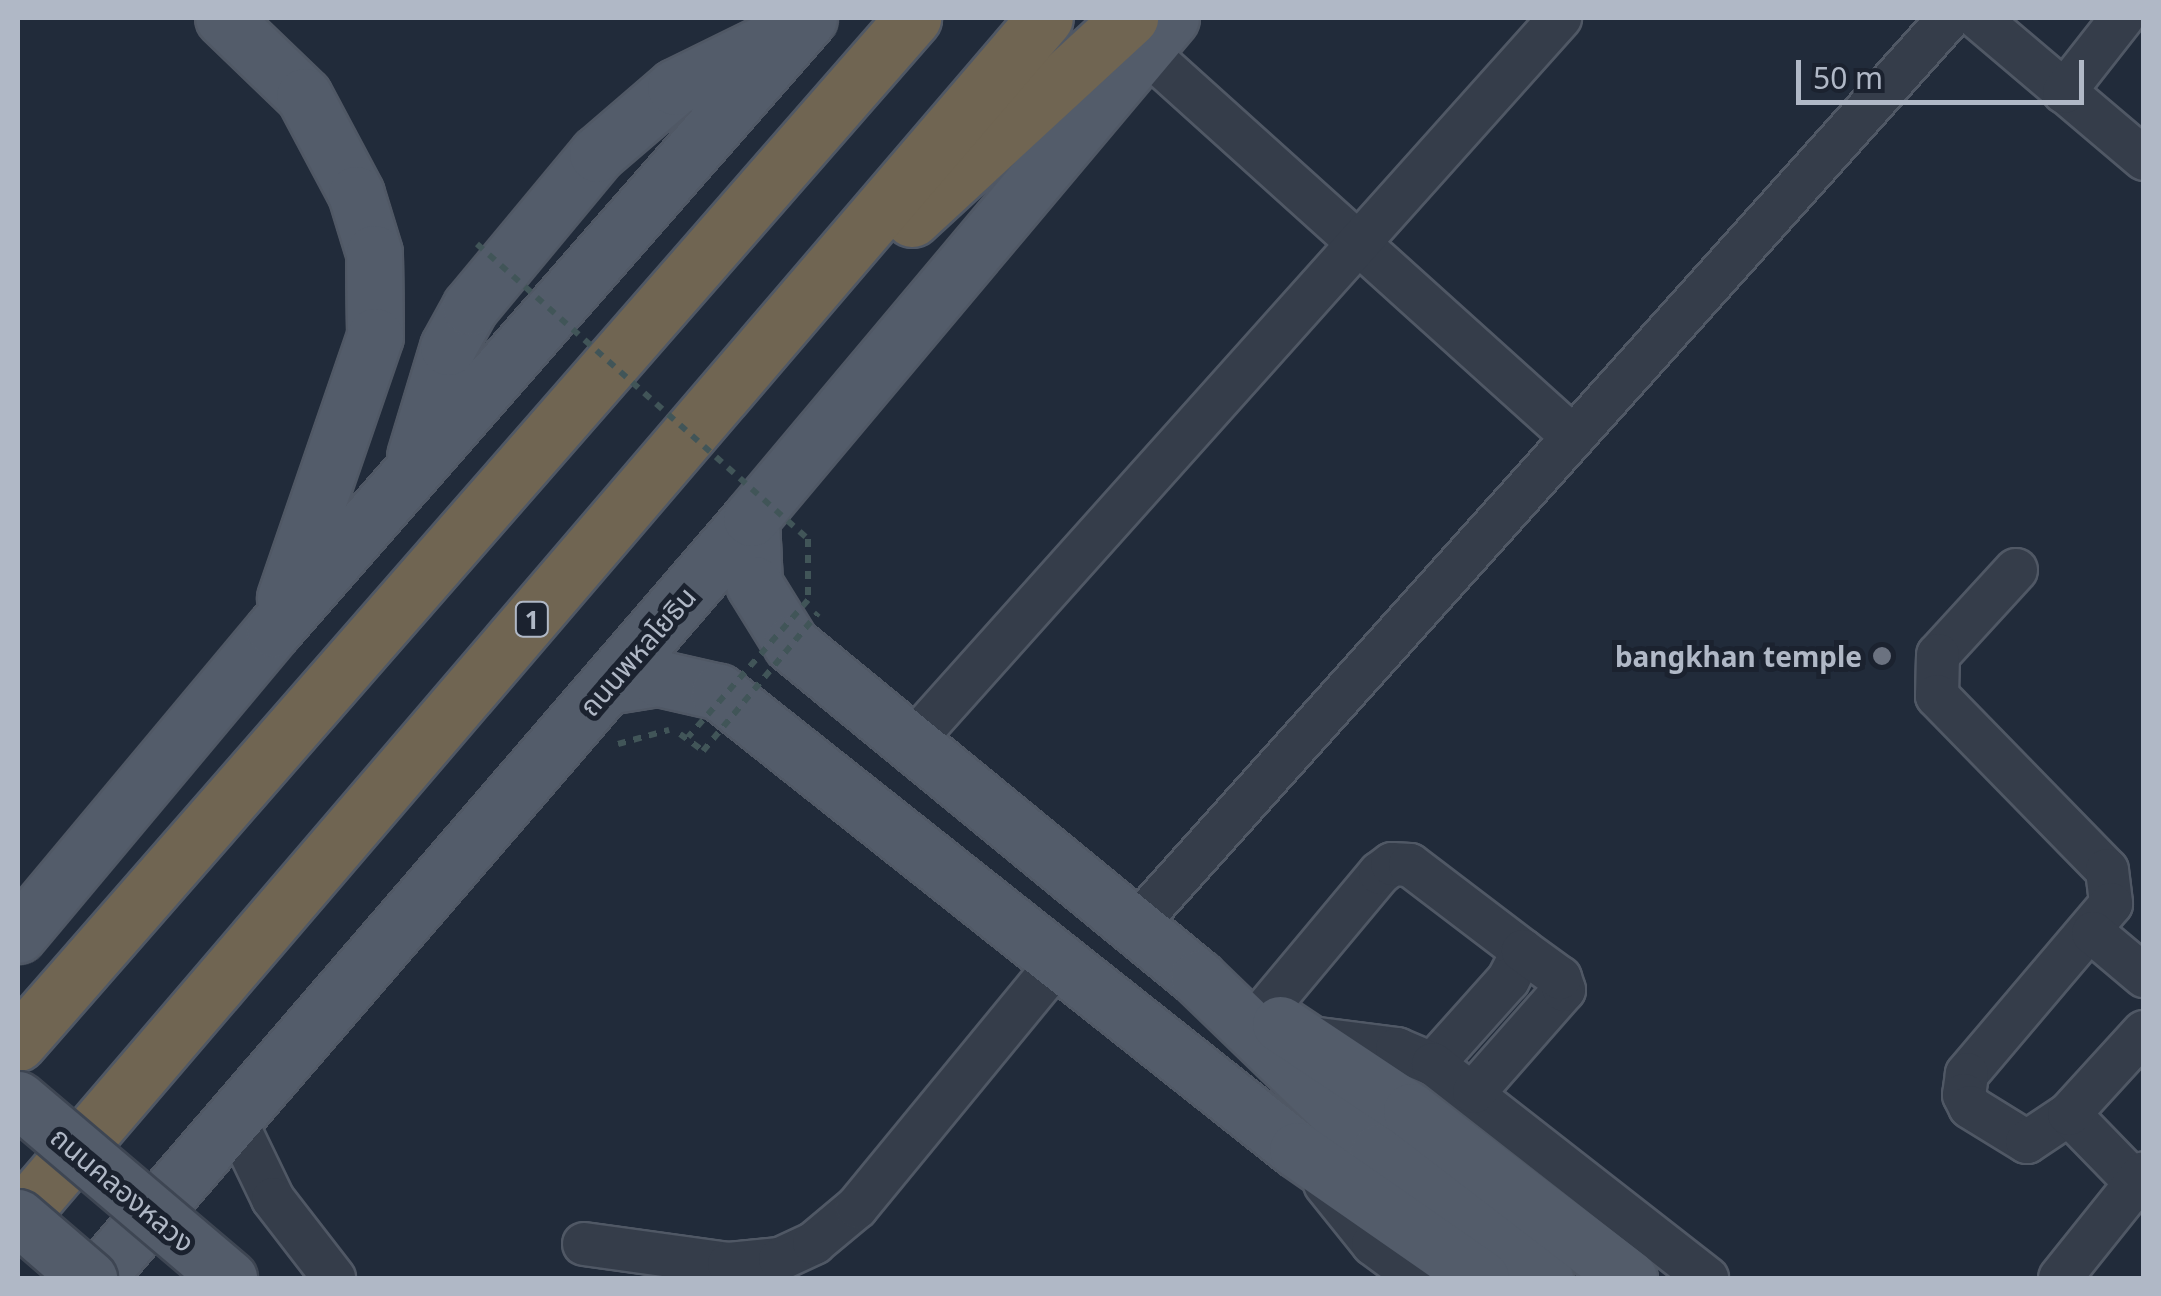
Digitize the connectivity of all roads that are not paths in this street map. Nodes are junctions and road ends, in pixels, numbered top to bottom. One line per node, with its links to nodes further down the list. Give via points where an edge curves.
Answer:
1 (222, 18): 17 (main road, via 304,96 336,150 374,253 379,301 362,381)
2 (913, 18): 31 (highway)
3 (1045, 18): 12 (highway, 1)
4 (1560, 18): 13 (street)
5 (1948, 18): 14 (street)
6 (2122, 18): 10 (street)
7 (806, 21): 17 (main road, via 675,88 597,154 470,306 448,348 410,474)
8 (1995, 23): 10 (street)
9 (1148, 28): 12 (highway, via 922,214 885,234); 13 (street); 15 (main road, ถนนพหลโยธิน)
10 (2064, 92): 11 (street)
11 (2144, 158)
12 (860, 238): 40 (highway, 1)
13 (1357, 238): 14 (street); 19 (street)
14 (1573, 436): 22 (street)
15 (752, 518): 18 (main road, ถนนพหลโยธิน); 19 (main road, via 754,584 791,644)
16 (2016, 570): 21 (street, via 1938,655 1937,696 2107,870)
17 (274, 629): 24 (main road)
18 (608, 686): 20 (main road, via 658,678 719,692); 36 (main road, ถนนพหลโยธิน)
19 (930, 758): 20 (main road); 22 (main road)
20 (896, 834): 26 (main road)
21 (2128, 875): 23 (street)
22 (1135, 926): 28 (main road)
23 (2093, 933): 27 (street); 35 (street, via 1963,1086 1970,1107 2027,1142)
24 (18, 935)
25 (1522, 950): 29 (street, via 1420,872 1392,864); 32 (street, via 1508,980); 33 (street, via 1560,978 1564,990)
26 (1060, 960): 38 (main road); 41 (street, via 856,1207 814,1243 780,1260 730,1264)
27 (2144, 976)
28 (1198, 978): 29 (main road); 37 (main road)
29 (1282, 1025): 32 (street, via 1397,1049); 37 (main road)
30 (2144, 1032): 35 (street)
31 (18, 1043)
32 (1433, 1064): 33 (street)
33 (1474, 1092): 49 (street)
34 (18, 1100): 43 (main road, ถนนคลองหลวง, bridge)
35 (2068, 1114): 39 (street)
36 (236, 1122): 42 (main road, ถนนพหลโยธิน); 44 (street, via 273,1199)
37 (1416, 1148): 47 (main road); 48 (main road)
38 (1298, 1150): 45 (street, via 1373,1244); 46 (main road)
39 (2140, 1178): 50 (street)
40 (18, 1217): 42 (main road, bridge)
41 (584, 1244)
42 (92, 1278)
43 (229, 1278)
44 (334, 1278)
45 (1419, 1278)
46 (1481, 1278)
47 (1545, 1278)
48 (1629, 1278)
49 (1707, 1278)
50 (2060, 1278)

